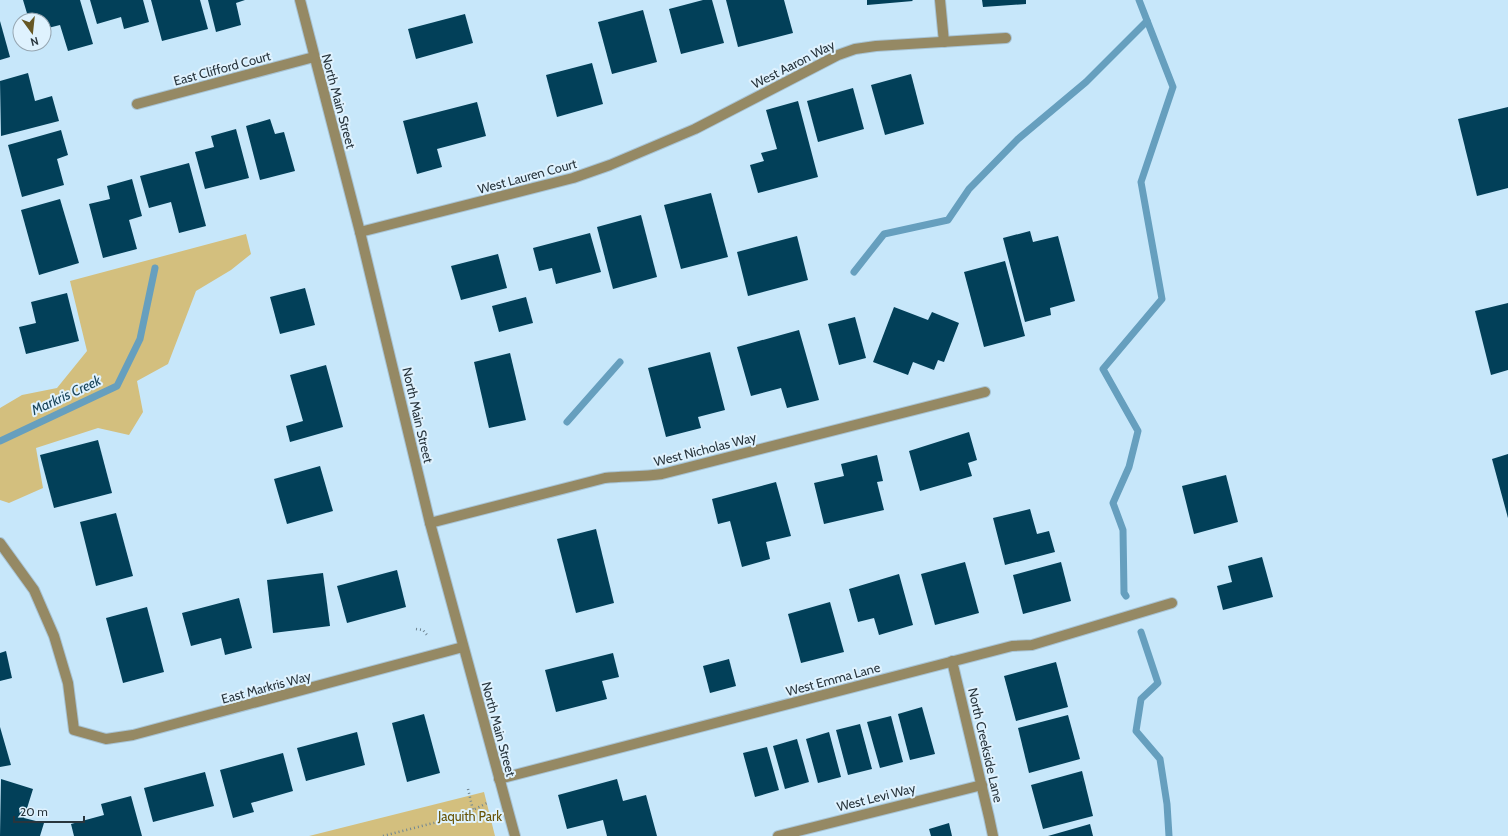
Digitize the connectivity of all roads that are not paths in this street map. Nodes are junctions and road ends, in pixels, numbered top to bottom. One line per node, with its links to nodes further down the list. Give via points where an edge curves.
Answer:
1 (300, 0): 5 (street, North Main Street)
2 (940, 0): 4 (street)
3 (1006, 38): 4 (street, West Aaron Way)
4 (944, 42): 7 (street, West Aaron Way, via 855,49 838,55)
5 (314, 57): 6 (street, East Clifford Court); 8 (street, North Main Street)
6 (137, 104)
7 (695, 129): 8 (street, West Lauren Court, via 573,178)
8 (360, 232): 10 (street, North Main Street)
9 (985, 392): 10 (street, West Nicholas Way, via 662,474 605,478)
10 (430, 523): 13 (street, North Main Street)
11 (0, 543): 13 (street, East Markris Way, via 34,590 54,636 68,683 74,730 106,739 133,736)
12 (1172, 602): 14 (street, West Emma Lane, via 1032,645 1012,646)
13 (463, 647): 15 (street, North Main Street)
14 (952, 661): 15 (street, West Emma Lane); 16 (street, North Creekside Lane)
15 (499, 779): 17 (street, North Main Street)
16 (982, 785): 18 (street, West Levi Way); 19 (street, North Creekside Lane)
17 (515, 836)
18 (778, 836)
19 (993, 836)

